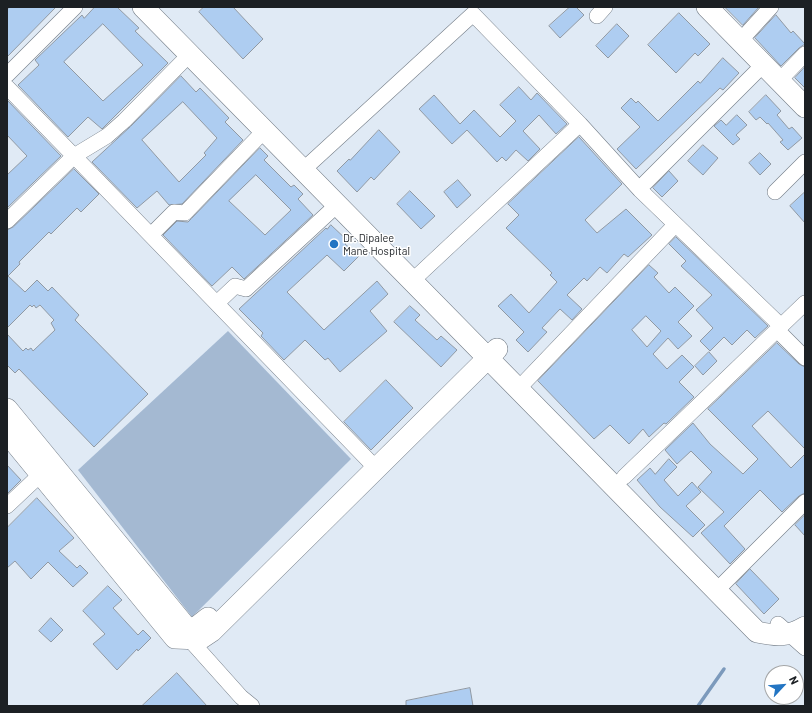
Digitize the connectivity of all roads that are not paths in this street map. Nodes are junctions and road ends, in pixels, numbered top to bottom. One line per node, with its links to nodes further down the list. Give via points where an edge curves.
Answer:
1 (75, 7): 10 (street)
2 (143, 7): 8 (street)
3 (163, 7): 18 (street)
4 (707, 7): 6 (street)
5 (771, 7): 6 (street)
6 (740, 42): 9 (street)
7 (805, 54): 11 (street)
8 (189, 55): 15 (street); 16 (street, via 124,122 107,136)
9 (763, 65): 11 (street); 19 (street)
10 (7, 75)
11 (779, 81): 13 (street)
12 (7, 87): 16 (street)
13 (805, 108)
14 (580, 124): 18 (street, via 473,14); 23 (street); 25 (street)
15 (264, 131): 18 (street); 24 (street, via 186,213 174,212)
16 (74, 156): 22 (street); 24 (street)
17 (805, 162): 20 (street)
18 (308, 166): 21 (street); 25 (street)
19 (645, 182)
20 (775, 192)
21 (337, 205): 25 (street); 26 (street, via 246,290 235,286)
22 (7, 222)
23 (675, 225): 28 (street); 31 (street)
24 (151, 234): 26 (street)
25 (417, 276): 29 (street)
26 (217, 303): 34 (street)
27 (805, 303): 28 (street)
28 (779, 328): 30 (street); 36 (street)
29 (489, 350): 31 (street); 34 (street); 42 (street, via 212,631 200,639)
30 (805, 358)
31 (523, 384): 36 (street); 40 (street)
32 (7, 409): 39 (street)
33 (7, 433): 35 (street)
34 (369, 461): 39 (street, via 194,629 185,626)
35 (41, 474): 38 (street); 39 (street)
36 (624, 477): 40 (street)
37 (805, 502): 40 (street)
38 (7, 506)
39 (117, 555): 42 (street, via 175,638)
40 (721, 586): 41 (street, via 766,621)
41 (798, 628)
42 (190, 640): 43 (street)
43 (252, 706)

